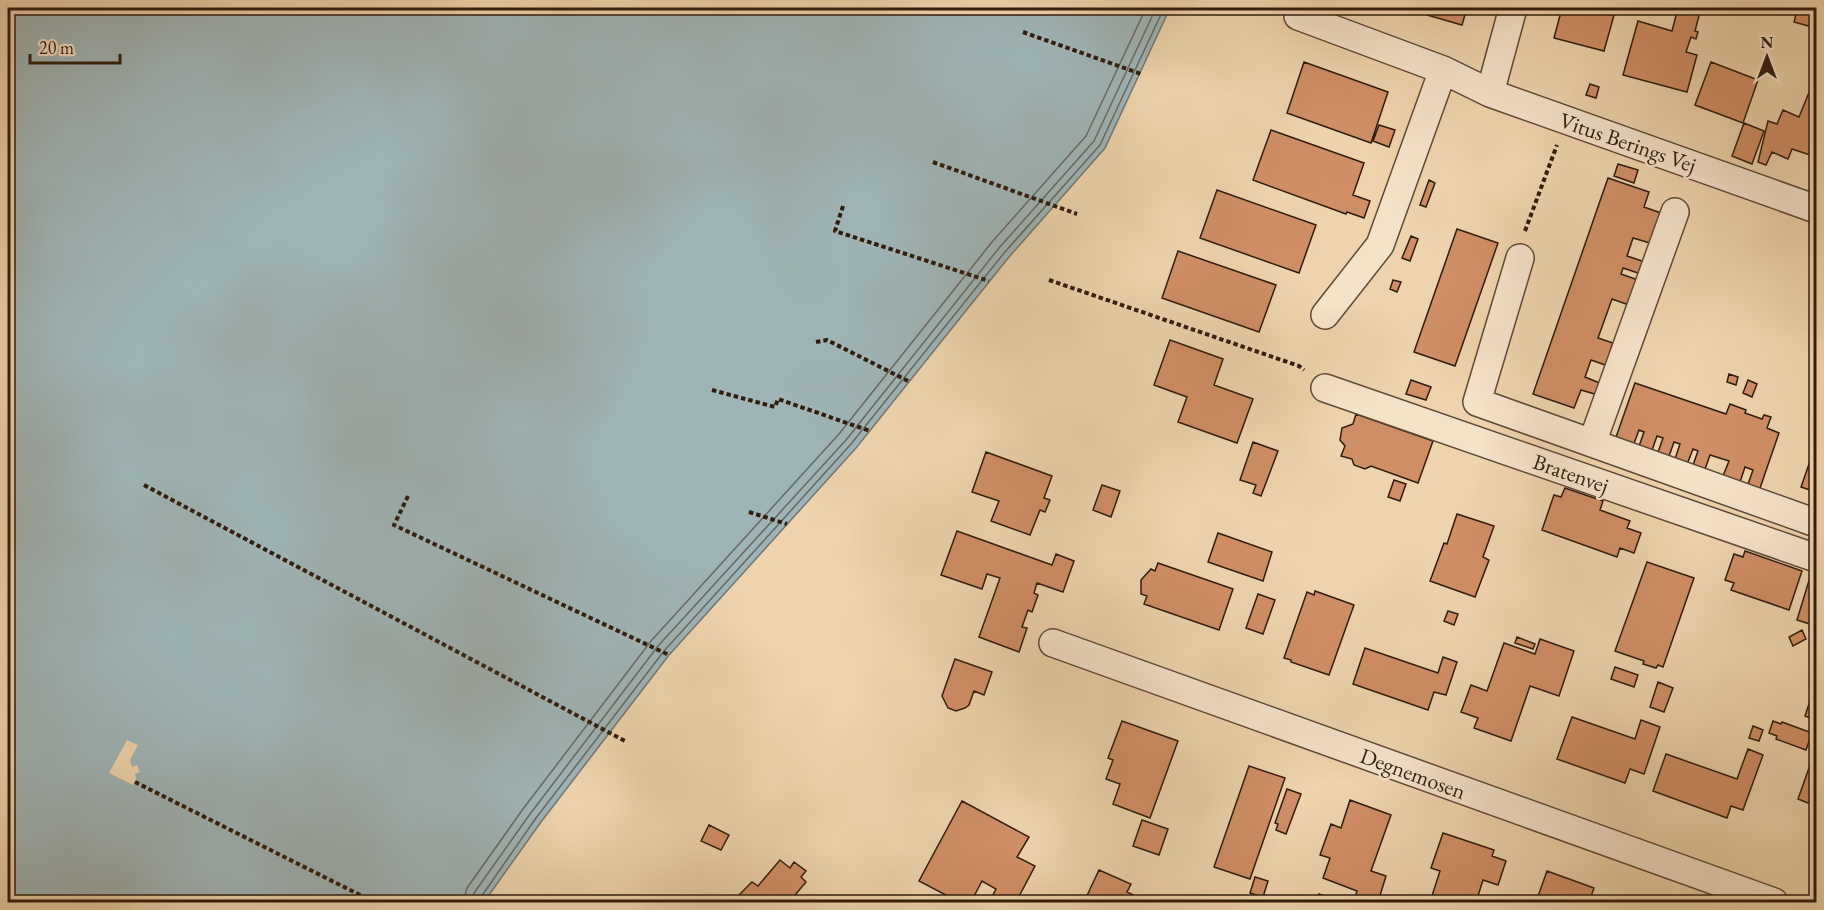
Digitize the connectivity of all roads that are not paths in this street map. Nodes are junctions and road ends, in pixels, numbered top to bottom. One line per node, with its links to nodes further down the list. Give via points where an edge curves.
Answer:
1 (1513, 8): 4 (street)
2 (1298, 16): 3 (street, Vitus Berings Vej)
3 (1443, 70): 4 (street, Vitus Berings Vej); 8 (street, via 1380,245)
4 (1490, 93): 5 (street, Vitus Berings Vej)
5 (1816, 209)
6 (1675, 212): 10 (street, Bratenvej)
7 (1520, 258): 10 (street, Bratenvej, via 1477,402)
8 (1325, 315)
9 (1325, 388): 12 (street, Bratenvej)
10 (1592, 443): 11 (street, Bratenvej)
11 (1816, 523)
12 (1816, 558)
13 (1053, 642): 14 (street, Degnemosen)
14 (1774, 903)

